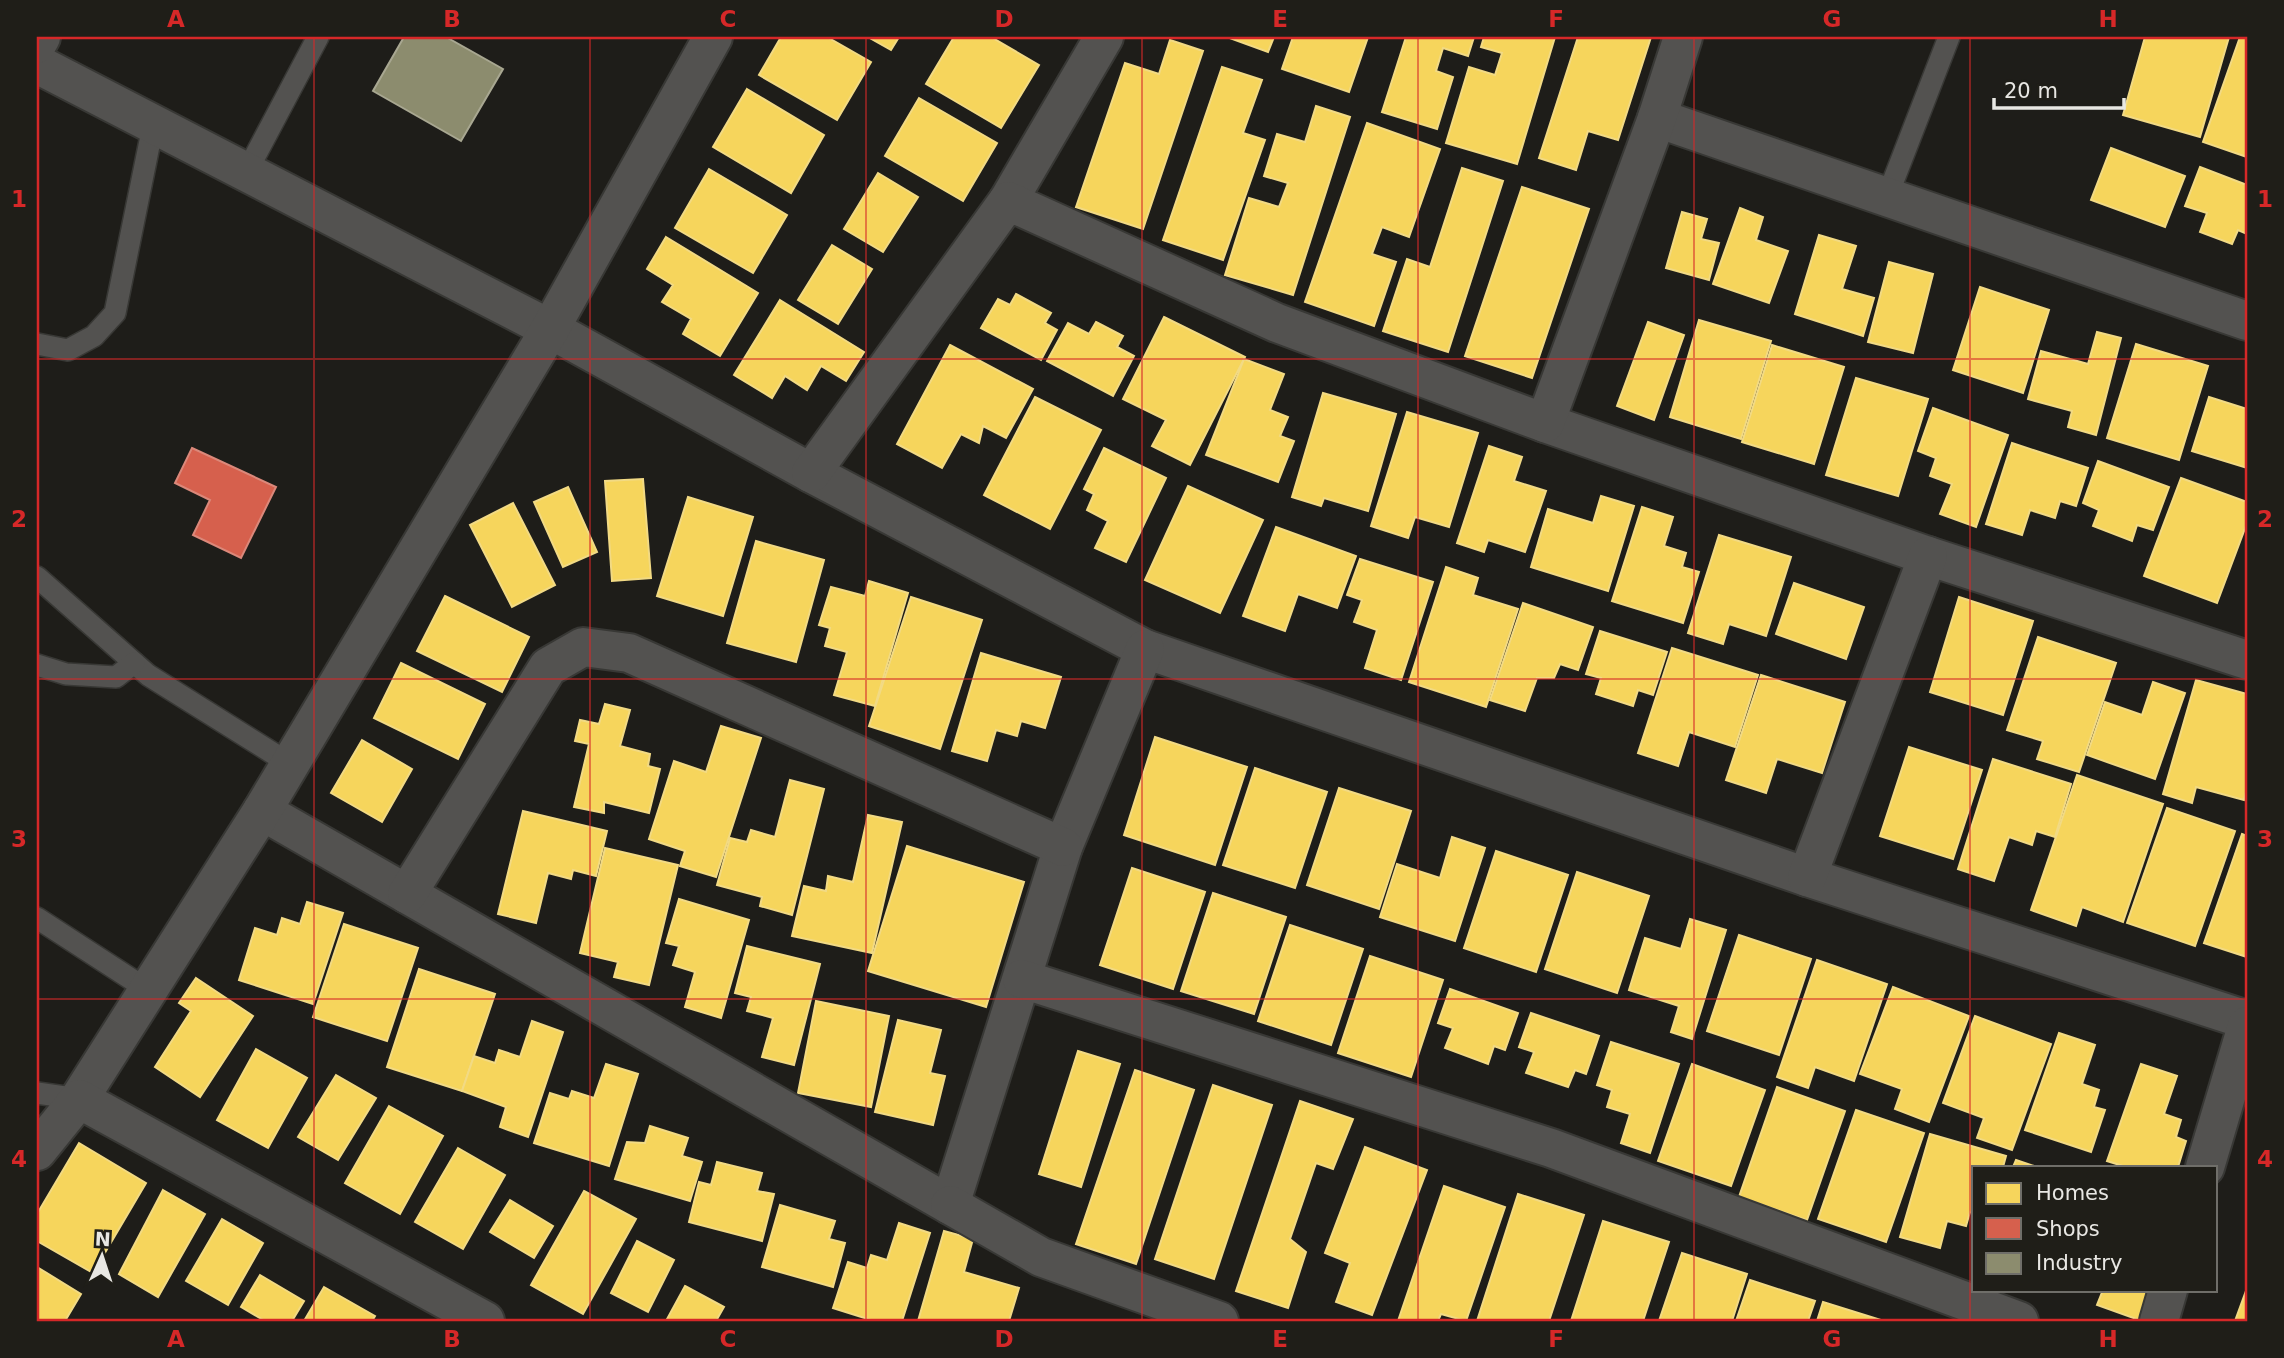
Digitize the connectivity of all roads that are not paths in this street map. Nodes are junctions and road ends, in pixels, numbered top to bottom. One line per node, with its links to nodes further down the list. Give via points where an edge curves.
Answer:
1 (41, 37): 7 (street)
2 (318, 37): 11 (lane)
3 (713, 37): 15 (street)
4 (1104, 37): 13 (street)
5 (1684, 37): 9 (street)
6 (1949, 37): 12 (lane)
7 (37, 44)
8 (37, 64): 10 (street)
9 (1657, 118): 12 (street); 17 (street)
10 (153, 126): 11 (street); 16 (lane, via 115,313 94,336 68,350)
11 (246, 173): 15 (street)
12 (1887, 197): 14 (street)
13 (1008, 201): 17 (street, via 1277,323); 18 (street)
14 (2247, 321)
15 (550, 329): 18 (street); 25 (street)
16 (37, 344)
17 (1545, 423): 19 (street)
18 (811, 473): 21 (street)
19 (1928, 556): 22 (street); 28 (street)
20 (37, 577): 23 (lane)
21 (1145, 649): 27 (street); 28 (street)
22 (2247, 660)
23 (134, 663): 24 (lane, via 116,677 66,674); 25 (lane)
24 (37, 665)
25 (290, 764): 26 (street)
26 (262, 811): 29 (street); 32 (street)
27 (1063, 847): 29 (street, via 629,653 583,647 548,667); 31 (street)
28 (1807, 877): 33 (street)
29 (407, 894): 39 (street)
30 (37, 918): 32 (lane)
31 (1022, 979): 39 (street); 43 (street, via 1551,1148)
32 (148, 990): 36 (street)
33 (2247, 1020)
34 (2247, 1026): 38 (street)
35 (37, 1093): 36 (lane)
36 (79, 1100): 37 (street); 41 (street)
37 (37, 1151)
38 (2205, 1166)
39 (950, 1205): 42 (street, via 1041,1257)
40 (2167, 1292): 44 (street)
41 (485, 1321)
42 (1219, 1321)
43 (2019, 1321)
44 (2159, 1321)

